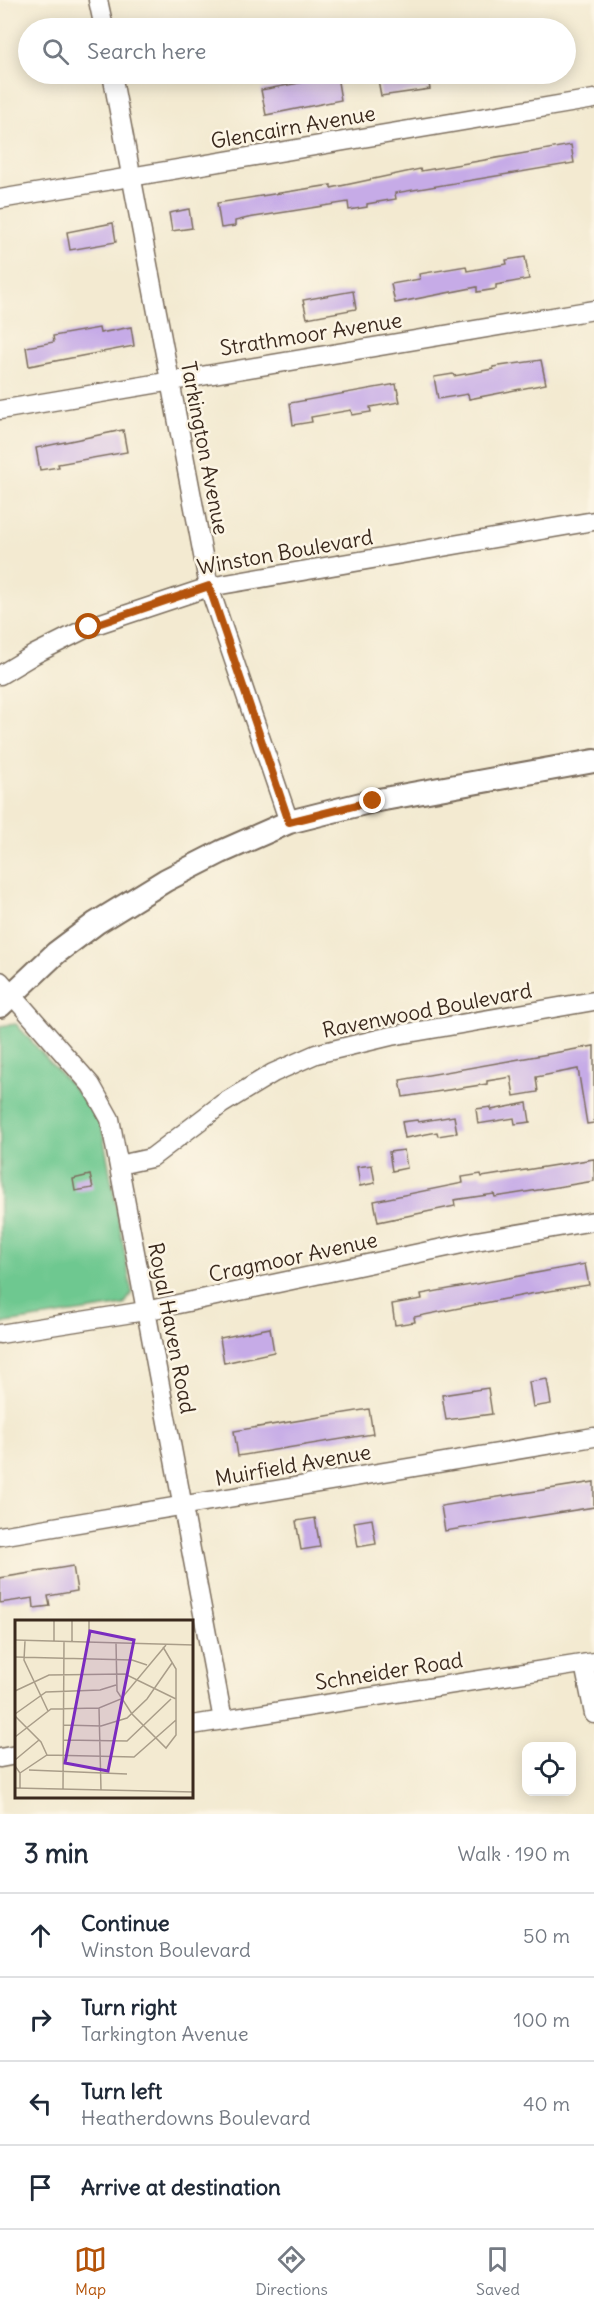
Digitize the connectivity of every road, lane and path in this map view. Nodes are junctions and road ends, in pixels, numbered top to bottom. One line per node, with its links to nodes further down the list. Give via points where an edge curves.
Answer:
1 (98, 0): 2 (street)
2 (102, 18)
3 (114, 84): 5 (street, Tarkington Avenue)
4 (594, 99): 5 (street, Glencairn Avenue)
5 (131, 177): 6 (street, Glencairn Avenue); 8 (street, Tarkington Avenue)
6 (0, 200)
7 (594, 310): 8 (street, Strathmoor Avenue)
8 (169, 380): 9 (street, Strathmoor Avenue); 11 (street, Tarkington Avenue)
9 (0, 410)
10 (594, 521): 11 (street, Winston Boulevard)
11 (209, 586): 12 (street, Winston Boulevard, via 89,627); 14 (street, Tarkington Avenue)
12 (0, 675)
13 (594, 761): 14 (street, via 373,801)
14 (289, 822): 15 (street, via 156,886 96,923)
15 (4, 993): 17 (street, Royal Haven Road, via 91,1085 110,1119)
16 (594, 1001): 17 (street, Ravenwood Boulevard, via 391,1036 316,1054 273,1073 222,1104 152,1158)
17 (119, 1165): 19 (street, Royal Haven Road)
18 (594, 1221): 19 (street, Cragmoor Avenue, via 476,1241)
19 (145, 1311): 20 (street, Cragmoor Avenue); 22 (street, Royal Haven Road)
20 (0, 1334)
21 (594, 1437): 22 (street, Muirfield Avenue)
22 (183, 1507): 23 (street, Muirfield Avenue); 26 (street, Royal Haven Road)
23 (0, 1536)
24 (589, 1663): 25 (street); 26 (street, Schneider Road)
25 (594, 1714)
26 (223, 1720): 27 (street, Schneider Road)
27 (194, 1725)
28 (15, 1755): 29 (street)
29 (0, 1758)

